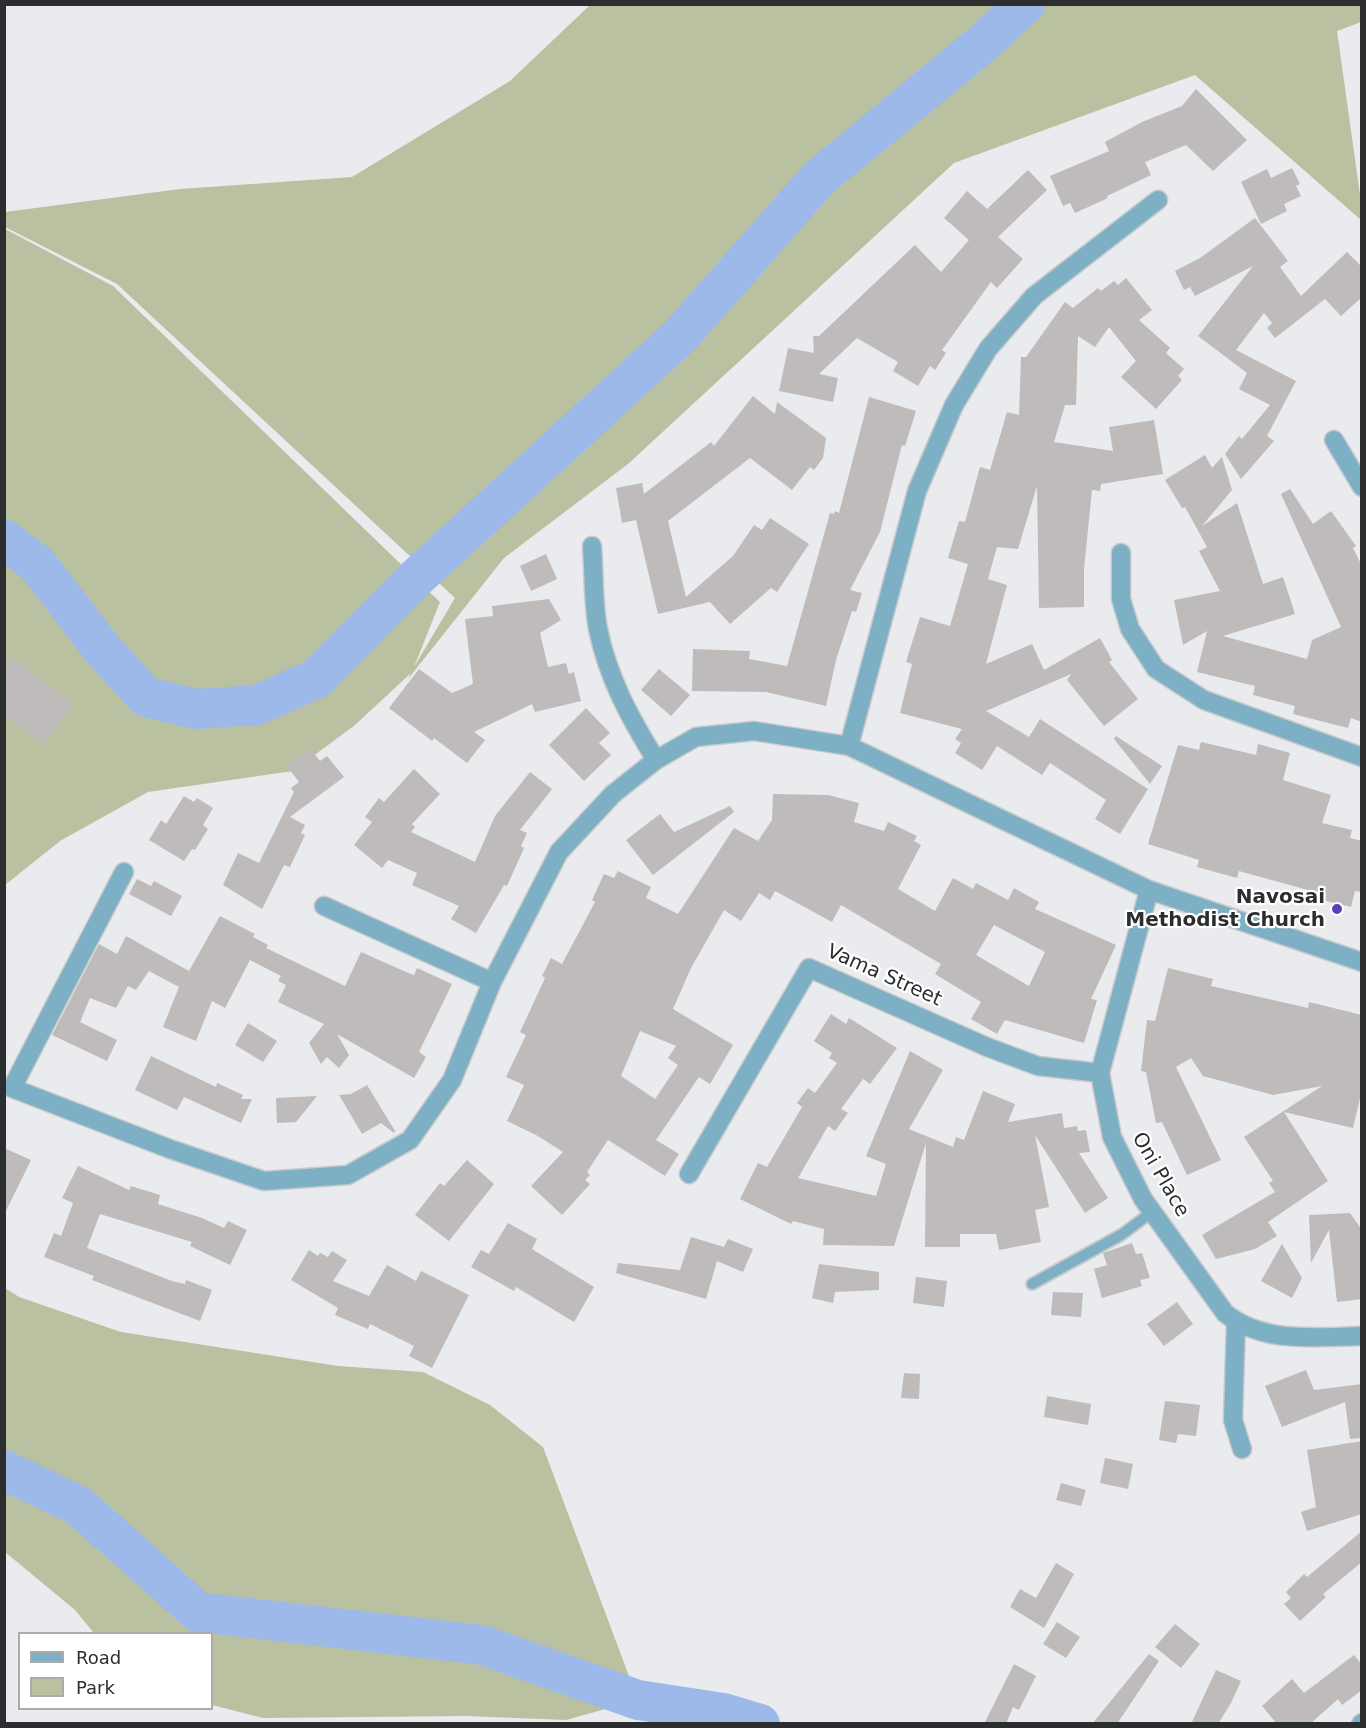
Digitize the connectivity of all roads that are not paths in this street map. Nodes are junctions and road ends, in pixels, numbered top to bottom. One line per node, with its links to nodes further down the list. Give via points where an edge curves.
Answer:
1 (1158, 200): 6 (street, via 1034,296 988,349 954,405 917,491)
2 (1334, 440): 3 (street)
3 (1362, 487)
4 (592, 546): 8 (street, via 598,628 612,682)
5 (1121, 553): 7 (street, via 1121,599 1130,628 1156,669 1204,700)
6 (849, 747): 8 (street, via 754,731 696,737); 10 (street)
7 (1362, 758)
8 (656, 760): 13 (street, via 613,794 559,852)
9 (124, 872): 15 (street)
10 (1149, 890): 12 (street); 14 (street, Oni Place)
11 (324, 906): 13 (street)
12 (1362, 962)
13 (492, 982): 15 (street, via 452,1080 410,1140 348,1175 264,1181)
14 (1100, 1073): 16 (street, Vama Street, via 1038,1066 809,968); 17 (street, Oni Place, via 1112,1137)
15 (8, 1091)
16 (689, 1174)
17 (1152, 1212): 18 (lane, via 1106,1244); 19 (street, Oni Place, via 1224,1312)
18 (1032, 1284)
19 (1236, 1322): 20 (street, via 1260,1333 1282,1336); 21 (street, via 1233,1420)
20 (1362, 1336)
21 (1242, 1449)

